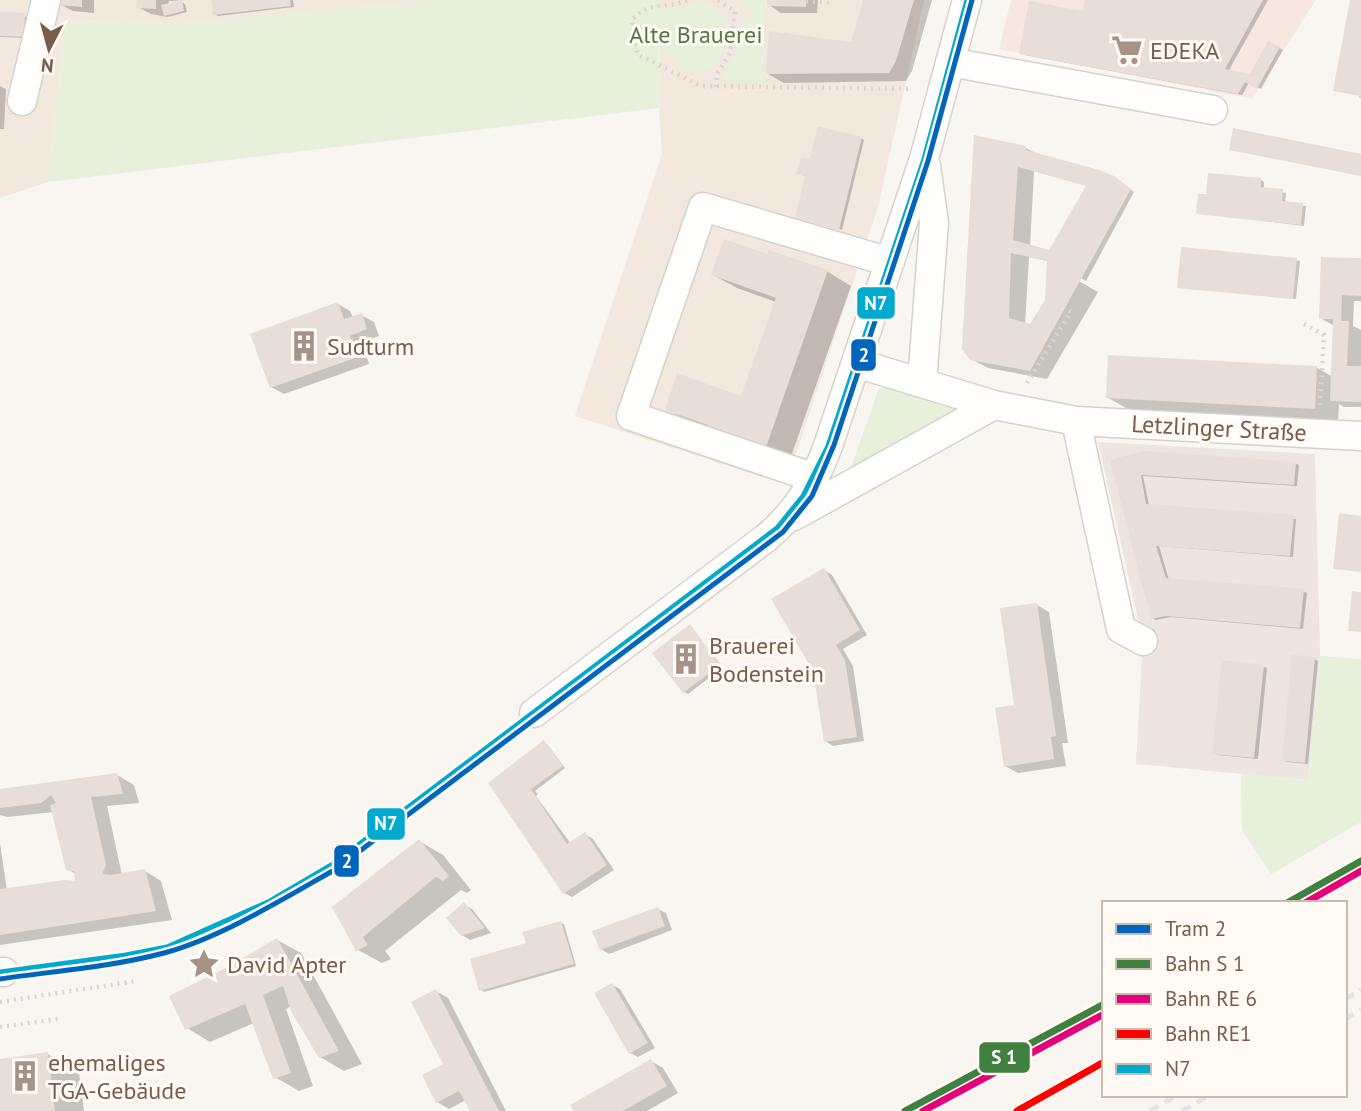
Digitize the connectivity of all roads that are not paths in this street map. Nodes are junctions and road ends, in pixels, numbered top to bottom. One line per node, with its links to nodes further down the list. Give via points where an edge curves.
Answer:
1 (46, 0): 4 (street)
2 (967, 0): 3 (street)
3 (950, 62): 5 (street); 6 (street)
4 (22, 101)
5 (1213, 110)
6 (924, 159): 7 (street); 9 (street, via 934,223)
7 (890, 262): 8 (street); 13 (street, via 703,208 631,416)
8 (856, 363): 9 (street, Letzlinger Straße); 13 (street)
9 (922, 383): 10 (street, Letzlinger Straße)
10 (993, 405): 11 (street, Letzlinger Straße); 14 (street)
11 (1076, 421): 12 (street, Letzlinger Straße); 15 (street, via 1121,629)
12 (1361, 436)
13 (815, 478): 14 (street)
14 (787, 520): 16 (street)
15 (1143, 641)
16 (534, 713)

